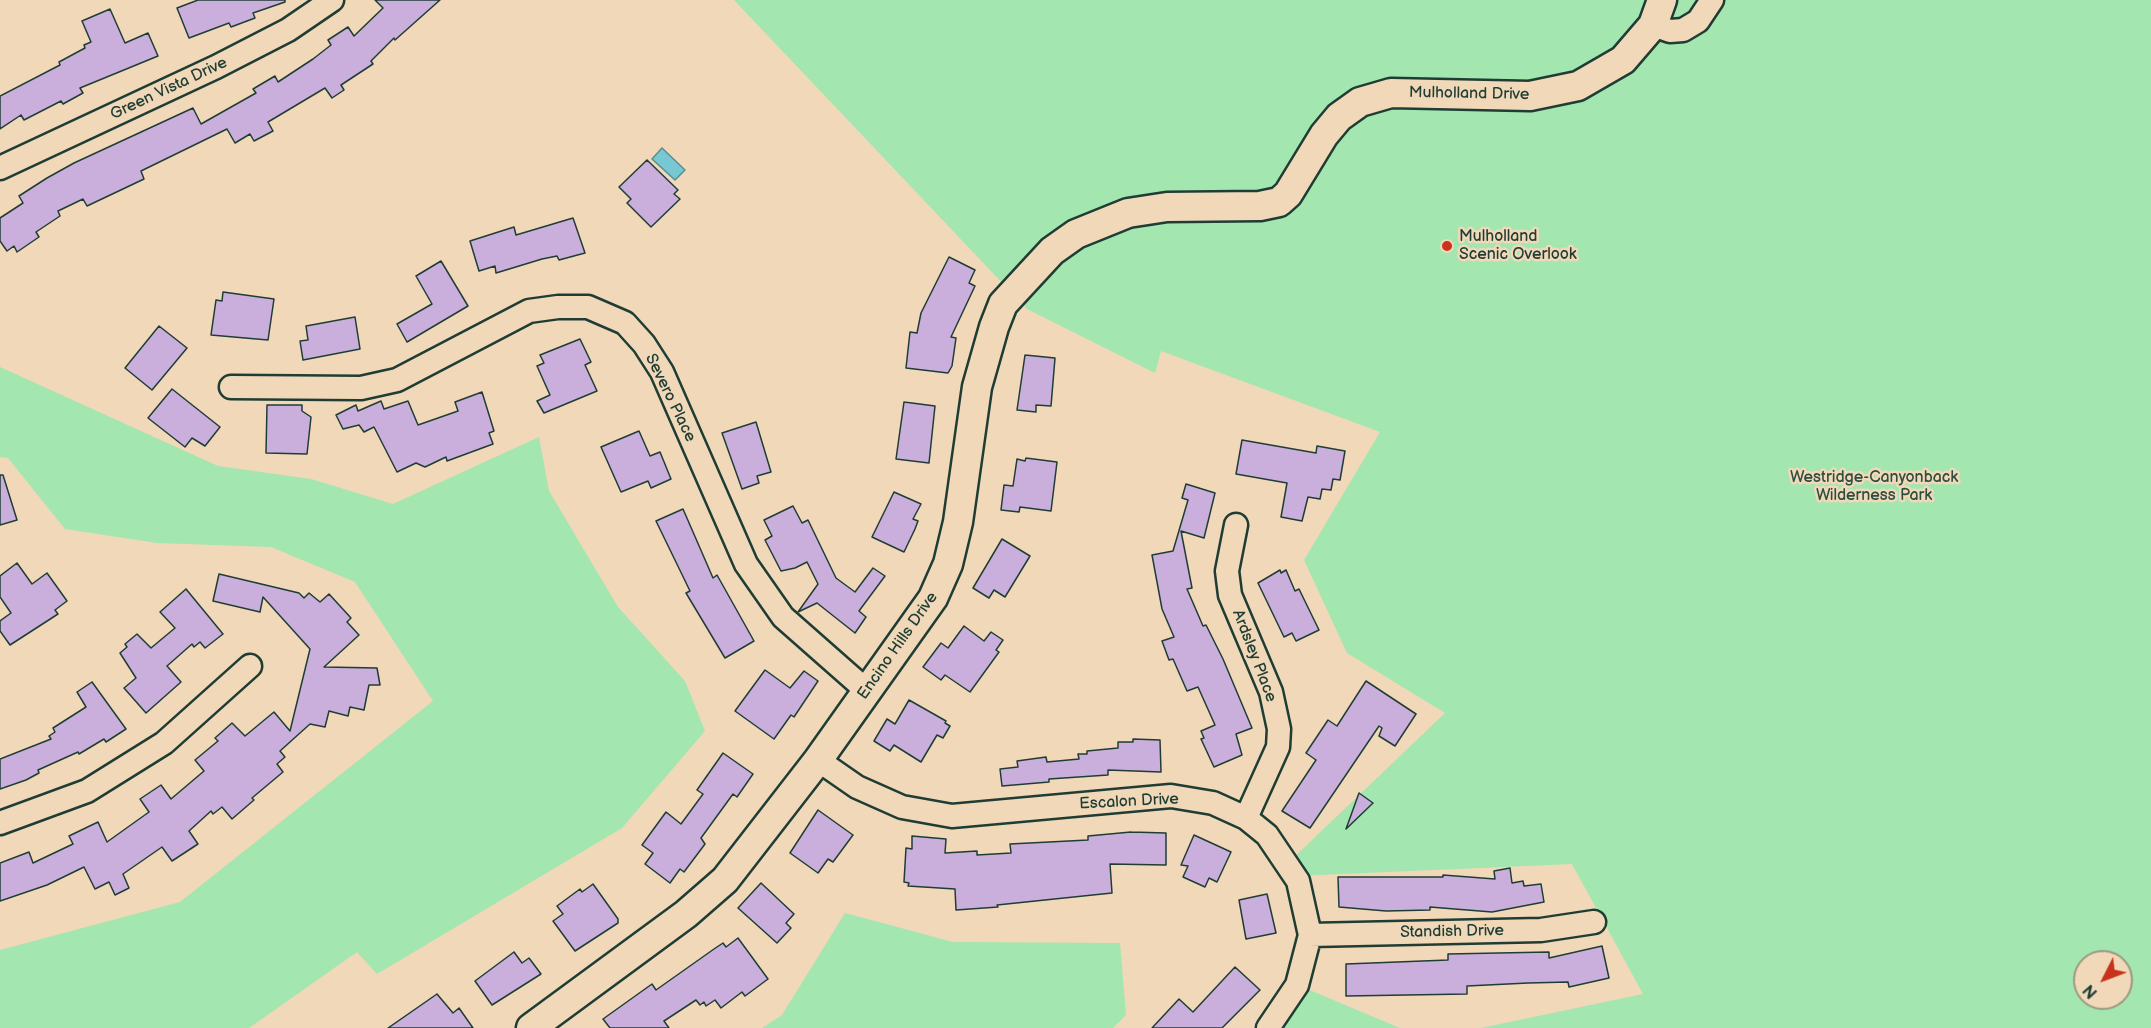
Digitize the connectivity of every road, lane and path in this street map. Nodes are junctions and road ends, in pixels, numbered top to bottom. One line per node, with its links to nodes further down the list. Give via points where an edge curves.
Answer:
1 (332, 0): 4 (street, Green Vista Drive, via 288,30 216,67)
2 (1712, 0): 3 (street, via 1698,21 1683,30 1670,31)
3 (1658, 13): 5 (main road, Mulholland Drive, via 1623,60 1578,86 1530,96 1391,93 1360,102 1339,117 1324,135)
4 (0, 168)
5 (1285, 198): 9 (main road, Encino Hills Drive, via 1260,206 1167,207 1128,213 1076,234 1052,251 1018,285 1003,304 977,387 958,522 948,564 933,598)
6 (231, 387): 9 (street, Severo Place, via 361,388 397,380 529,311 588,308 625,323 662,372 746,564 783,617)
7 (1236, 525): 11 (street, Ardsley Place, via 1227,571 1230,595 1271,692 1279,729 1278,747)
8 (250, 666): 12 (street, via 164,743 87,791)
9 (867, 691): 10 (main road, Encino Hills Drive)
10 (818, 760): 11 (street, Escalon Drive, via 857,787 902,807 952,816 1171,796 1213,802); 15 (main road, Encino Hills Drive, via 725,880 686,914)
11 (1246, 818): 14 (street, Escalon Drive, via 1267,835 1298,881)
12 (0, 823)
13 (1594, 922): 14 (street, Standish Drive, via 1541,930)
14 (1310, 935): 16 (street, Escalon Drive, via 1297,985)
15 (531, 1028)
16 (1268, 1028)

